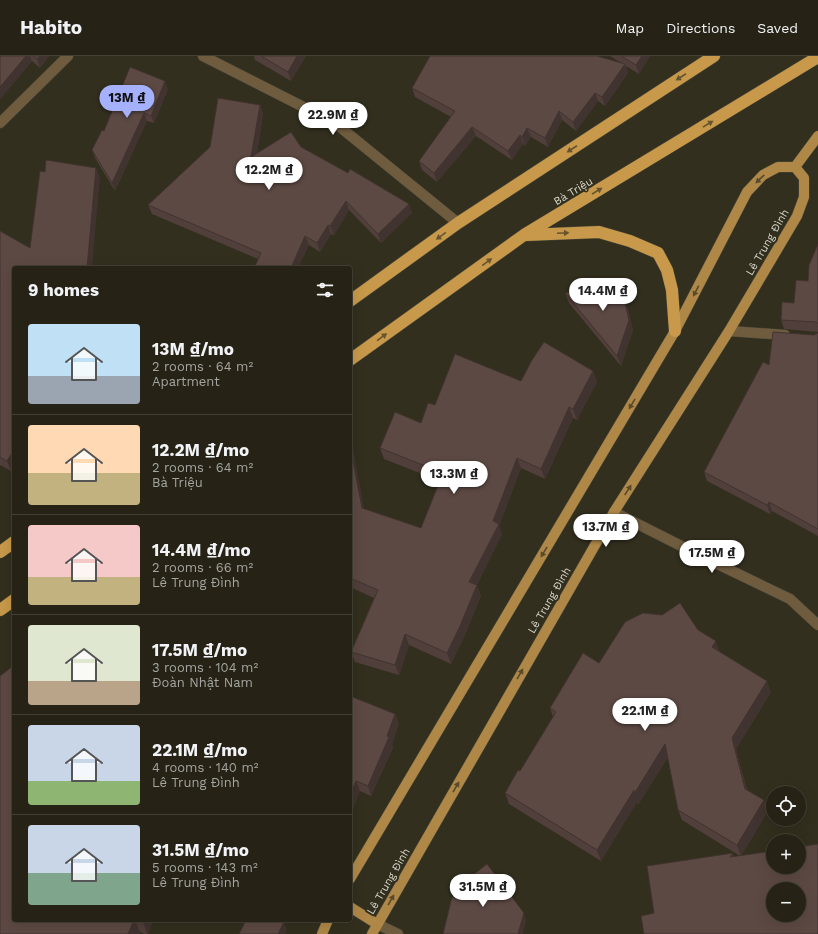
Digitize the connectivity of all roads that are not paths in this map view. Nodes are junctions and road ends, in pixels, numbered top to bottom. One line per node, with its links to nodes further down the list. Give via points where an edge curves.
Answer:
1 (68, 56): 5 (street)
2 (203, 56): 8 (street, via 335,123)
3 (714, 56): 8 (highway, one-way to 8)
4 (818, 57): 9 (highway, Bà Triệu, one-way to 4)
5 (0, 124)
6 (818, 136): 7 (main road)
7 (795, 167): 11 (main road, one-way to 11, via 778,167 763,175 747,192); 12 (main road, Lê Trung Đình, via 804,178 804,197 797,216)
8 (458, 223): 10 (highway, one-way to 10)
9 (524, 235): 11 (highway, one-way to 11, via 599,232 630,241 658,254 667,270 672,290); 14 (highway, Bà Triệu, one-way to 9)
10 (352, 300)
11 (675, 331): 21 (main road, one-way to 21)
12 (729, 331): 13 (street); 15 (main road, Lê Trung Đình, one-way to 12)
13 (796, 336)
14 (352, 359)
15 (614, 512): 20 (street, via 790,599); 24 (main road, Lê Trung Đình, one-way to 15)
16 (12, 543): 17 (highway)
17 (0, 552)
18 (12, 601): 19 (highway)
19 (0, 610)
20 (818, 625)
21 (352, 876)
22 (352, 908): 24 (main road)
23 (327, 922): 25 (main road)
24 (377, 924): 26 (main road, Lê Trung Đình); 27 (street)
25 (322, 934)
26 (372, 934)
27 (398, 934)

